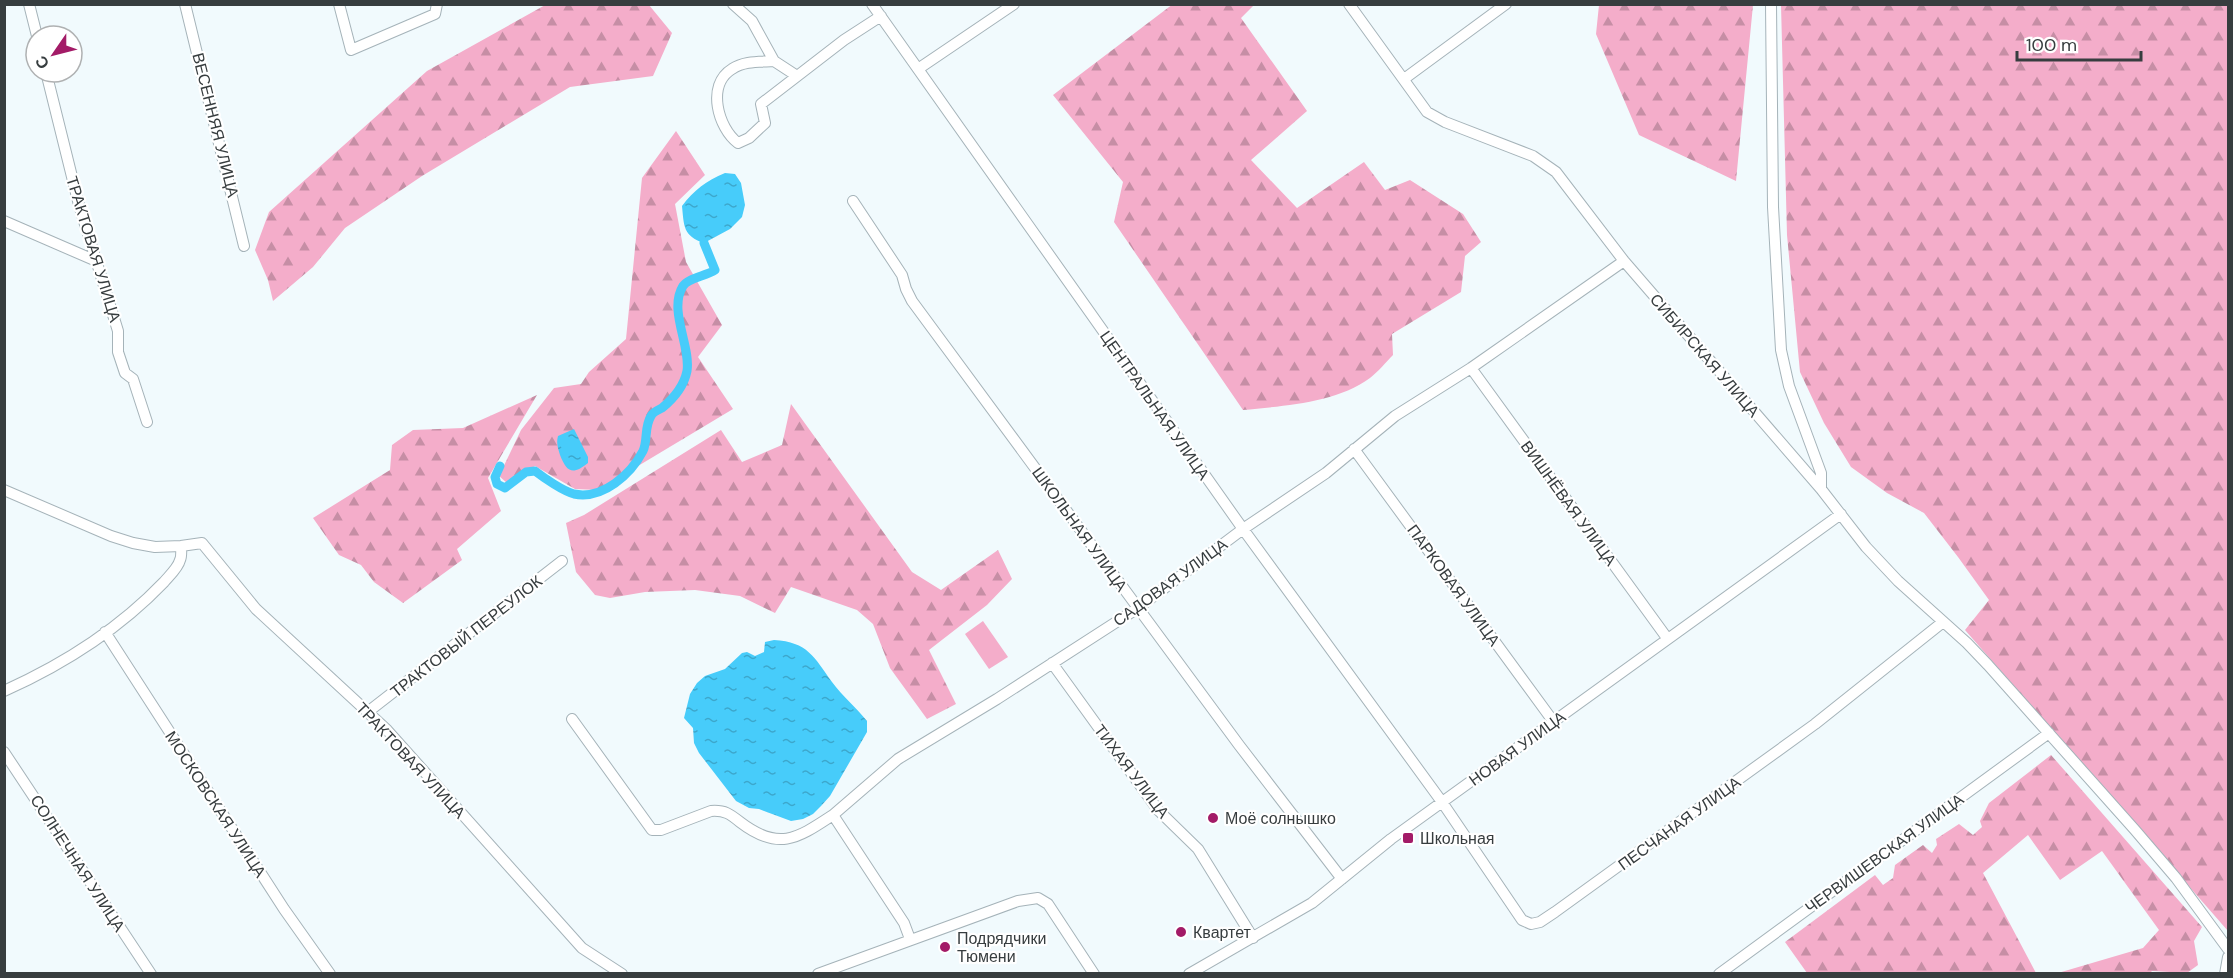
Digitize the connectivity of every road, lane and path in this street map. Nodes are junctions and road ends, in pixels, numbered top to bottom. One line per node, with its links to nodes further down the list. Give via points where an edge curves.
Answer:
1 (29, 4): 12 (street)
2 (185, 4): 21 (street, ВЕСЕННЯЯ УЛИЦА)
3 (339, 4): 4 (street, via 351,50 435,14)
4 (437, 4)
5 (733, 4): 13 (street, via 752,21)
6 (873, 4): 11 (street, ЦЕНТРАЛЬНАЯ УЛИЦА)
7 (1014, 4): 14 (street)
8 (1349, 4): 16 (street, СИБИРСКАЯ УЛИЦА)
9 (1506, 4): 16 (street)
10 (1771, 4): 27 (street, via 1773,207 1781,350 1789,386 1821,473)
11 (881, 16): 14 (street, ЦЕНТРАЛЬНАЯ УЛИЦА); 15 (street)
12 (34, 24)
13 (774, 61): 15 (street); 15 (street, via 748,62 730,69 717,87 719,116 738,143 765,123 761,104)
14 (918, 69): 30 (street, ЦЕНТРАЛЬНАЯ УЛИЦА)
15 (797, 76)
16 (1404, 79): 23 (street, СИБИРСКАЯ УЛИЦА, via 1427,112 1533,156 1556,172)
17 (49, 84): 22 (street, ТРАКТОВАЯ УЛИЦА)
18 (853, 201): 33 (street, ШКОЛЬНАЯ УЛИЦА, via 902,275 912,301)
19 (7, 222): 20 (street); 22 (street)
20 (4, 235)
21 (244, 246)
22 (94, 260): 25 (street, ТРАКТОВАЯ УЛИЦА, via 118,331 118,352 125,374 133,379)
23 (1624, 261): 24 (street, САДОВАЯ УЛИЦА); 27 (street, СИБИРСКАЯ УЛИЦА)
24 (1471, 368): 26 (street, САДОВАЯ УЛИЦА, via 1395,416); 36 (street, ВИШНЁВАЯ УЛИЦА)
25 (147, 422)
26 (1354, 449): 30 (street, САДОВАЯ УЛИЦА, via 1326,473); 41 (street, ПАРКОВАЯ УЛИЦА)
27 (1821, 489): 29 (street, СИБИРСКАЯ УЛИЦА)
28 (4, 490): 31 (street, via 111,536 155,547)
29 (1841, 514): 34 (street, СИБИРСКАЯ УЛИЦА, via 1898,581); 36 (street, НОВАЯ УЛИЦА)
30 (1243, 529): 33 (street, САДОВАЯ УЛИЦА); 44 (street, ЦЕНТРАЛЬНАЯ УЛИЦА)
31 (181, 546): 35 (street, via 180,560 172,573); 39 (street, ТРАКТОВАЯ УЛИЦА, via 202,543 256,609)
32 (562, 561): 39 (street, ТРАКТОВЫЙ ПЕРЕУЛОК)
33 (1138, 608): 37 (street, САДОВАЯ УЛИЦА); 46 (street, ШКОЛЬНАЯ УЛИЦА)
34 (1943, 622): 42 (street, СИБИРСКАЯ УЛИЦА); 44 (street, ПЕСЧАНАЯ УЛИЦА, via 1815,724 1539,922 1522,920)
35 (105, 633): 38 (street); 51 (street, МОСКОВСКАЯ УЛИЦА)
36 (1667, 638): 41 (street, НОВАЯ УЛИЦА)
37 (1052, 663): 45 (street, САДОВАЯ УЛИЦА, via 898,759); 47 (street, ТИХАЯ УЛИЦА, via 1158,810 1198,849)
38 (4, 692)
39 (369, 711): 52 (street, ТРАКТОВАЯ УЛИЦА, via 582,948)
40 (572, 719): 45 (street, САДОВАЯ УЛИЦА, via 652,830 720,810 728,811 772,839 787,840 801,836)
41 (1553, 721): 44 (street, НОВАЯ УЛИЦА)
42 (2049, 733): 49 (street, СИБИРСКАЯ УЛИЦА, via 2156,854); 56 (street, ЧЕРВИШЕВСКАЯ УЛИЦА)
43 (4, 752): 50 (street, СОЛНЕЧНАЯ УЛИЦА)
44 (1442, 802): 46 (street, НОВАЯ УЛИЦА)
45 (833, 815): 48 (street, via 904,923)
46 (1342, 879): 47 (street, НОВАЯ УЛИЦА, via 1312,903)
47 (1252, 938): 55 (street, НОВАЯ УЛИЦА)
48 (910, 939): 53 (street); 54 (street, via 1018,901 1038,898 1048,904)
49 (2228, 951): 57 (street)
50 (151, 974)
51 (330, 974)
52 (622, 974)
53 (818, 974)
54 (1095, 974)
55 (1189, 974)
56 (1719, 974)
57 (2225, 974)

